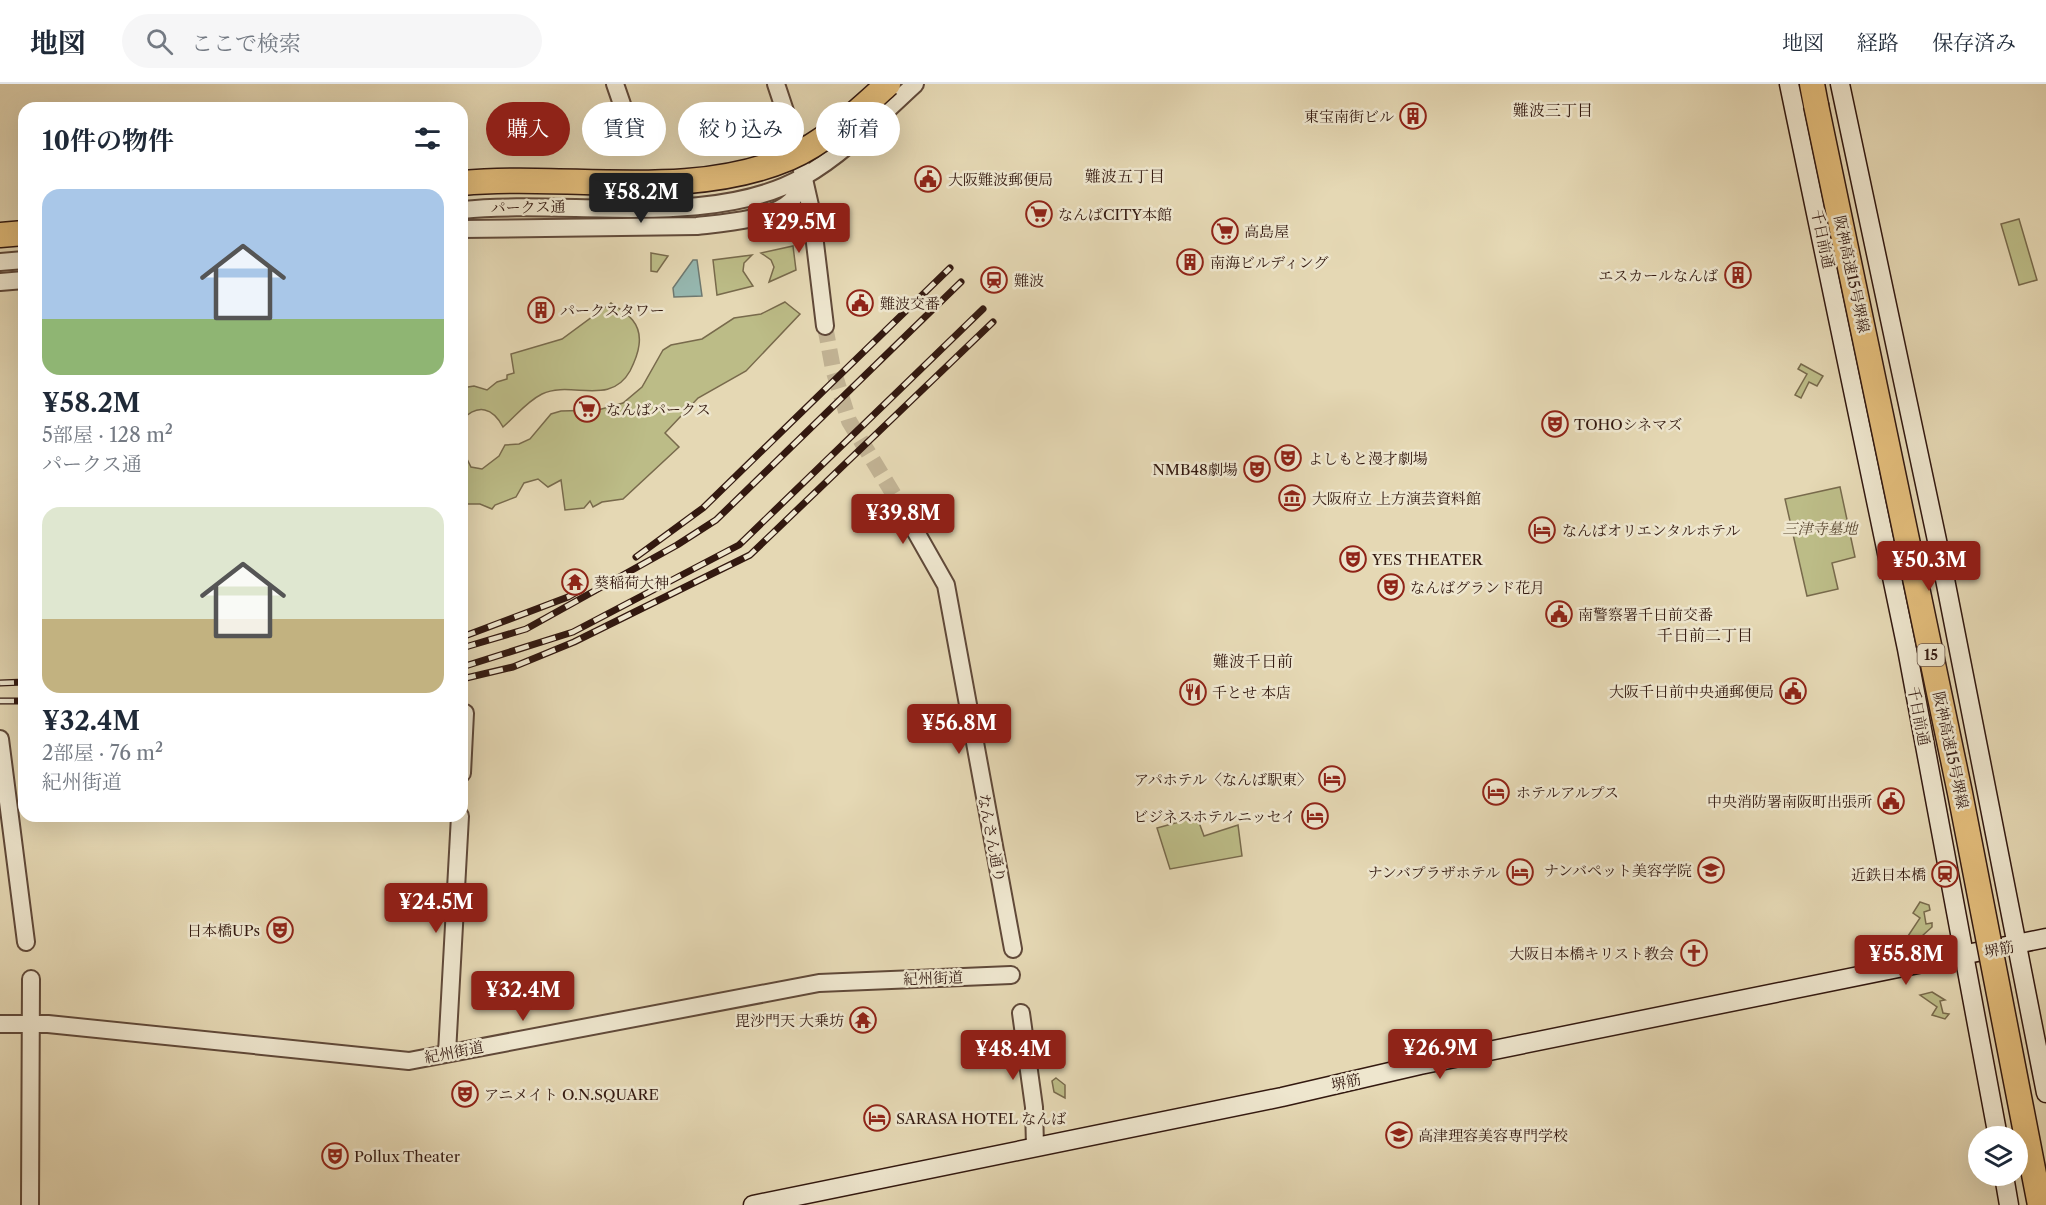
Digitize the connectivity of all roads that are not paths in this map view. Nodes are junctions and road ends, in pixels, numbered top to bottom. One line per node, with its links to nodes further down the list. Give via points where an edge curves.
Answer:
1 (615, 84): 8 (street)
2 (776, 84): 9 (street)
3 (888, 84): 10 (highway, bridge, via 815,144 758,169 727,176 664,181)
4 (915, 84): 9 (street, パークス通)
5 (1789, 84): 27 (main road, 千日前通, via 1851,370)
6 (1840, 84): 25 (main road, via 1942,564)
7 (1814, 91): 38 (highway, 阪神高速15号堺線 / 15, bridge, via 1960,793)
8 (621, 102)
9 (805, 177): 11 (street, パークス通, via 759,196 707,205); 12 (street, パークス通, via 791,201 751,218 724,223); 19 (street)
10 (468, 183)
11 (468, 210)
12 (468, 229)
13 (18, 234): 14 (highway)
14 (0, 235)
15 (18, 260): 16 (street)
16 (0, 262)
17 (18, 280): 18 (street)
18 (0, 282)
19 (825, 326)
20 (909, 518): 26 (street, なんさん通り, via 946,585)
21 (0, 739): 24 (street)
22 (460, 822): 33 (street)
23 (2046, 939): 25 (main road, 堺筋)
24 (26, 942)
25 (2017, 945): 27 (main road, 堺筋); 34 (main road)
26 (1013, 949)
27 (1966, 956): 35 (main road, 千日前通); 36 (main road, 堺筋)
28 (1011, 975): 33 (street, 紀州街道, via 819,983)
29 (31, 979): 31 (street)
30 (1021, 1013): 36 (street, via 1034,1107)
31 (32, 1023): 32 (street, 紀州街道); 33 (street, 紀州街道, via 379,1059 409,1061); 39 (street)
32 (0, 1024)
33 (447, 1053)
34 (2046, 1093)
35 (1996, 1126)
36 (1035, 1146): 40 (main road, 堺筋)
37 (2006, 1186): 41 (main road)
38 (2039, 1199)
39 (30, 1205)
40 (753, 1205)
41 (2009, 1205)

